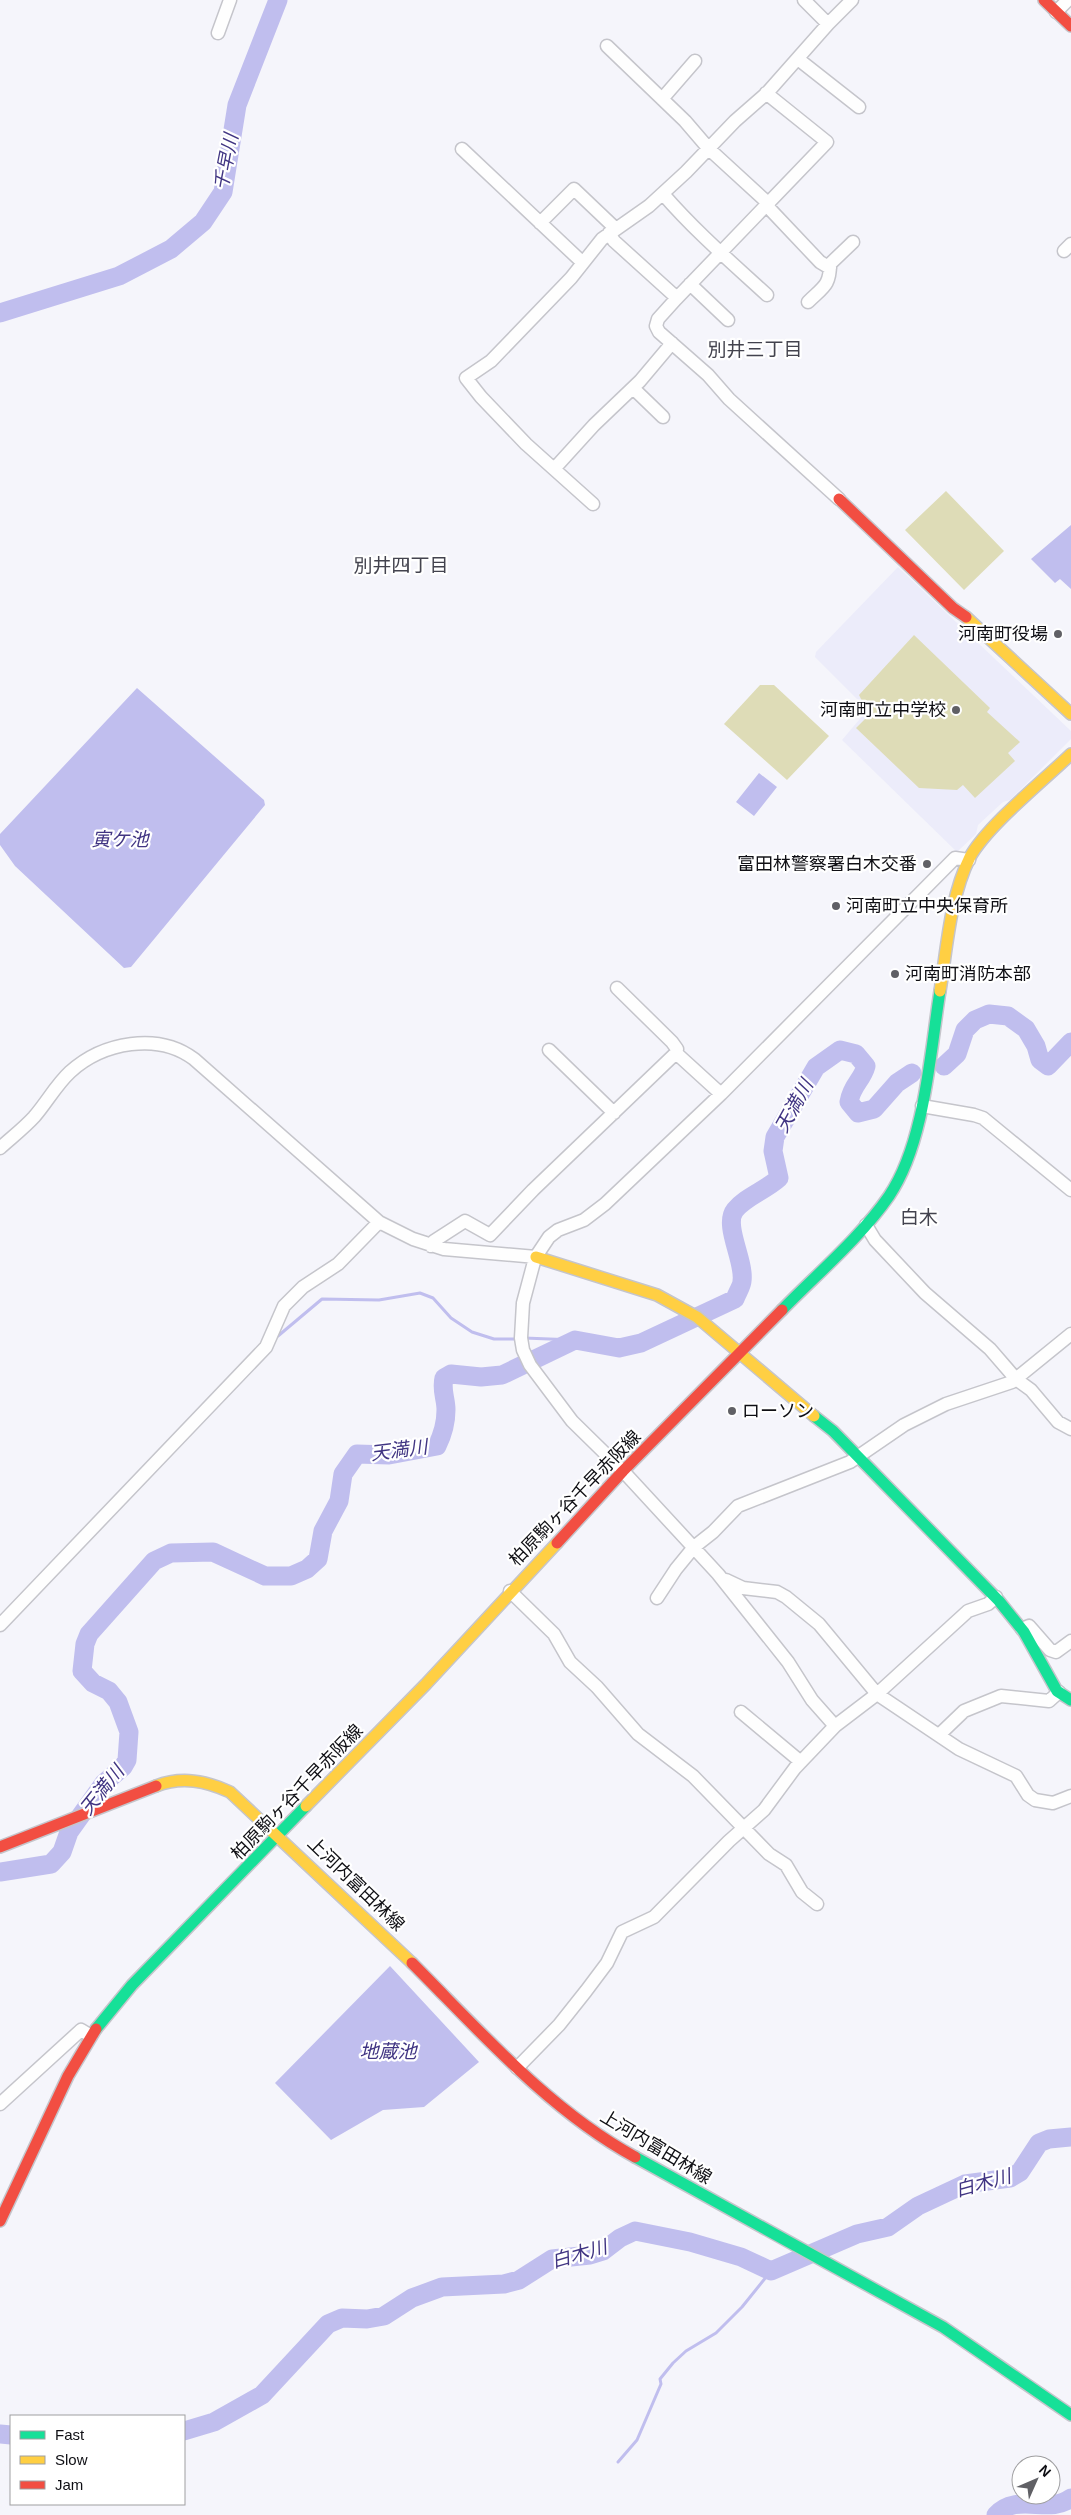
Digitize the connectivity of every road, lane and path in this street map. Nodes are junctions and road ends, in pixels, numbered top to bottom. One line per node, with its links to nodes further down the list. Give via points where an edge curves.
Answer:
1 (230, 0): 9 (street)
2 (804, 0): 7 (street)
3 (852, 0): 7 (street)
4 (1044, 0): 6 (main road)
5 (1068, 0): 6 (street)
6 (1056, 12): 8 (main road)
7 (828, 24): 11 (street)
8 (1071, 26)
9 (218, 33)
10 (607, 46): 14 (street)
11 (798, 59): 13 (street); 15 (street)
12 (695, 61): 14 (street)
13 (766, 93): 17 (street); 19 (street, via 827,142)
14 (662, 99): 17 (street)
15 (859, 107)
16 (462, 149): 20 (street)
17 (709, 149): 18 (street); 19 (street)
18 (663, 194): 21 (street); 23 (street)
19 (768, 205): 23 (street); 25 (street, via 820,262)
20 (540, 223): 21 (street, via 574,189); 24 (street)
21 (612, 231): 24 (street); 28 (street, via 650,274)
22 (853, 242): 25 (street, via 830,264)
23 (721, 253): 26 (street); 27 (street)
24 (583, 263): 34 (street, via 491,361 466,378 480,397)
25 (830, 268): 29 (street, via 829,281)
26 (690, 284): 28 (street); 30 (street)
27 (766, 295)
28 (677, 298): 31 (street, via 658,319 656,326)
29 (808, 302)
30 (728, 320)
31 (672, 343): 32 (street); 35 (street)
32 (633, 388): 33 (street); 34 (street)
33 (663, 417)
34 (554, 469): 36 (street)
35 (840, 499): 37 (main road, via 952,608 968,618)
36 (593, 504)
37 (1071, 714)
38 (1071, 754): 39 (main road, 柏原駒ヶ谷千早赤阪線, via 989,832)
39 (969, 860): 43 (street, via 955,858); 44 (main road, 柏原駒ヶ谷千早赤阪線, via 951,922)
40 (617, 988): 42 (street, via 672,1042)
41 (549, 1050): 45 (street)
42 (676, 1053): 43 (street); 45 (street)
43 (721, 1094): 51 (street, via 605,1204 584,1220 549,1237)
44 (922, 1106): 47 (street, via 983,1118); 49 (main road, 柏原駒ヶ谷千早赤阪線, via 912,1149 902,1172 890,1196)
45 (614, 1113): 50 (street, via 490,1235 465,1221)
46 (0, 1148): 48 (street, via 30,1121 79,1064 123,1045 160,1043 194,1059)
47 (1071, 1190)
48 (379, 1222): 50 (street); 63 (street, via 338,1264 303,1287 284,1306 266,1347)
49 (866, 1225): 53 (main road, 柏原駒ヶ谷千早赤阪線); 54 (street, via 875,1240 925,1293 990,1349)
50 (431, 1246): 51 (street)
51 (536, 1257): 53 (main road, via 669,1300 697,1316); 57 (street, via 523,1304 520,1338 523,1350 530,1365 572,1421)
52 (1071, 1334): 54 (street)
53 (739, 1354): 56 (main road, via 820,1420); 57 (main road, 柏原駒ヶ谷千早赤阪線)
54 (1016, 1379): 55 (street, via 1031,1390 1058,1422); 56 (street, via 966,1396 904,1425)
55 (1071, 1429)
56 (859, 1458): 58 (street, via 746,1501); 61 (main road)
57 (623, 1471): 58 (street); 60 (main road, 柏原駒ヶ谷千早赤阪線)
58 (694, 1547): 59 (street); 62 (street)
59 (718, 1574): 67 (street, via 743,1588 777,1592 786,1597 819,1624); 70 (street)
60 (510, 1591): 74 (street, via 554,1634 570,1662 638,1734 693,1776); 75 (main road, 柏原駒ヶ谷千早赤阪線, via 426,1684)
61 (996, 1597): 64 (main road); 67 (street, via 988,1604 968,1611)
62 (657, 1598)
63 (0, 1625)
64 (1022, 1629): 65 (street, via 1029,1626 1050,1650 1056,1652); 66 (main road)
65 (1071, 1641)
66 (1058, 1692): 68 (main road); 71 (street, via 1049,1701 1001,1696 964,1711)
67 (877, 1694): 70 (street); 71 (street)
68 (1071, 1700)
69 (741, 1712): 72 (street)
70 (835, 1726): 72 (street)
71 (939, 1735): 73 (street, via 959,1749 1016,1776 1035,1800 1053,1803)
72 (801, 1762): 74 (street, via 764,1810)
73 (1071, 1796)
74 (743, 1828): 77 (street, via 769,1854 786,1865 802,1892); 79 (street, via 654,1917 622,1932 607,1963 586,1991 559,2025)
75 (280, 1834): 76 (main road, 上河内富田林線, via 230,1792 209,1782 183,1780 166,1782 103,1805); 78 (main road, 柏原駒ヶ谷千早赤阪線, via 132,1985); 79 (main road, 上河内富田林線)
76 (0, 1847)
77 (818, 1904)
78 (91, 2036): 80 (street, via 81,2030); 81 (main road, 柏原駒ヶ谷千早赤阪線, via 68,2076)
79 (517, 2068): 82 (main road, 上河内富田林線, via 566,2111 611,2144 943,2328)
80 (0, 2104)
81 (0, 2222)
82 (1071, 2416)

